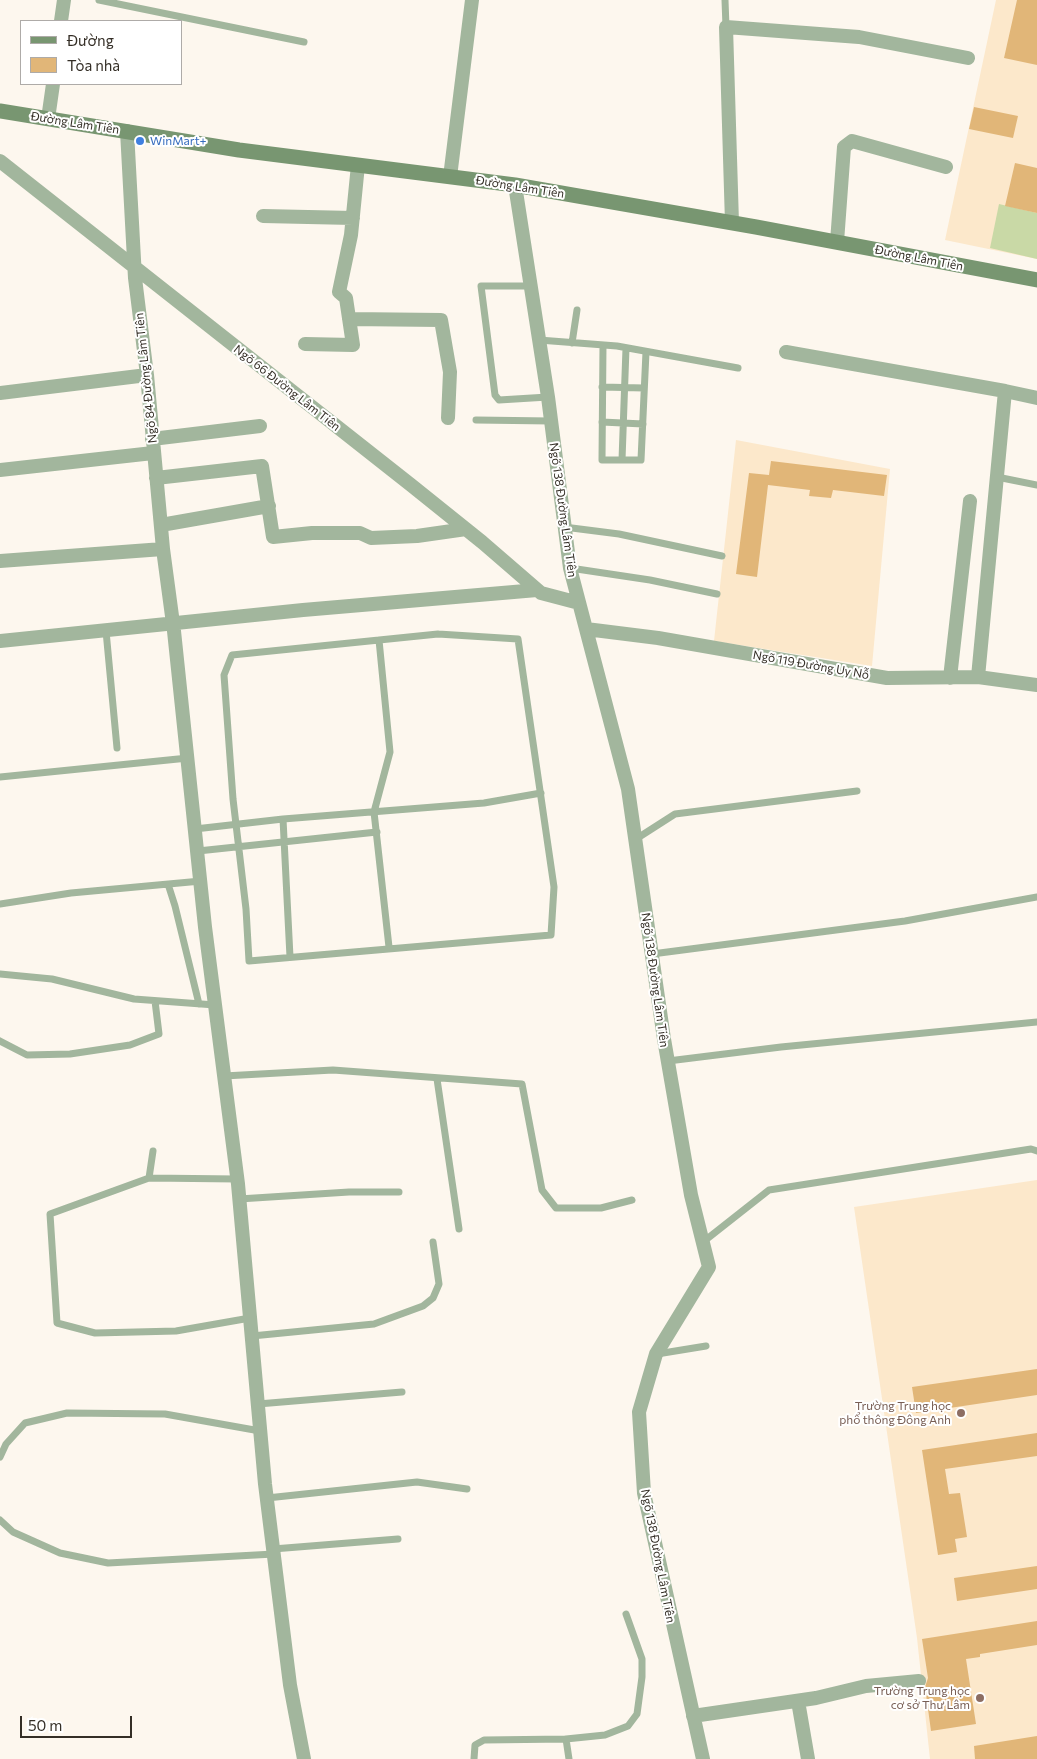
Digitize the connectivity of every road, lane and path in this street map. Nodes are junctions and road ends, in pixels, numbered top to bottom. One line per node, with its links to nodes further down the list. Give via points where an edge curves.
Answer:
1 (64, 0): 5 (street)
2 (99, 0): 7 (lane)
3 (472, 0): 16 (street)
4 (725, 0): 6 (lane)
5 (61, 20)
6 (726, 27): 8 (street, via 851,36); 20 (street)
7 (304, 42)
8 (968, 58)
9 (53, 85): 11 (street)
10 (0, 111): 11 (street, Đường Lâm Tiên)
11 (48, 118): 12 (street, Đường Lâm Tiên)
12 (127, 132): 14 (street, Đường Lâm Tiên); 22 (street, Ngõ 84 Đường Lâm Tiên)
13 (0, 161): 22 (street, Ngõ 66 Đường Lâm Tiên)
14 (358, 165): 16 (street, Đường Lâm Tiên); 19 (street)
15 (946, 167): 21 (street, via 852,142 844,147)
16 (450, 177): 17 (street, Đường Lâm Tiên)
17 (515, 186): 20 (street, Đường Lâm Tiên); 24 (street, Ngõ 138 Đường Lâm Tiên)
18 (263, 216): 19 (street)
19 (353, 218): 26 (street, via 339,292 346,298)
20 (732, 223): 21 (street, Đường Lâm Tiên)
21 (837, 242): 23 (street, Đường Lâm Tiên)
22 (134, 266): 35 (street, Ngõ 84 Đường Lâm Tiên); 60 (street, Ngõ 66 Đường Lâm Tiên)
23 (1037, 280)
24 (531, 286): 27 (street, Ngõ 138 Đường Lâm Tiên); 41 (lane, via 482,286 495,395 499,400)
25 (577, 310): 28 (lane)
26 (349, 319): 29 (street, via 353,345); 43 (street, via 440,320 450,372)
27 (539, 340): 28 (lane); 41 (street, Ngõ 138 Đường Lâm Tiên)
28 (572, 342): 30 (lane)
29 (305, 344)
30 (603, 345): 31 (lane); 36 (lane)
31 (626, 348): 32 (lane); 37 (lane)
32 (646, 352): 34 (lane); 38 (lane)
33 (786, 352): 39 (street)
34 (738, 368)
35 (147, 376): 40 (street); 50 (street, Ngõ 84 Đường Lâm Tiên)
36 (602, 386): 37 (lane); 46 (lane)
37 (624, 386): 38 (lane); 47 (lane)
38 (644, 388): 48 (lane)
39 (1005, 391): 42 (street); 53 (street)
40 (0, 393)
41 (548, 397): 45 (street, Ngõ 138 Đường Lâm Tiên)
42 (1037, 398)
43 (448, 418)
44 (476, 420): 45 (lane)
45 (551, 421): 59 (street, Ngõ 138 Đường Lâm Tiên)
46 (602, 422): 47 (lane); 51 (lane, via 602,460)
47 (622, 422): 48 (lane); 51 (lane)
48 (642, 424): 51 (lane, via 641,460)
49 (260, 426): 50 (street)
50 (153, 446): 52 (street); 54 (street, Ngõ 84 Đường Lâm Tiên)
51 (622, 460)
52 (0, 470)
53 (997, 477): 55 (lane); 73 (street)
54 (156, 478): 57 (street, via 262,466); 58 (street, Ngõ 84 Đường Lâm Tiên)
55 (1037, 485)
56 (970, 501): 74 (street)
57 (269, 506): 58 (street); 60 (street, via 273,537 360,533 371,538)
58 (161, 525): 61 (street, Ngõ 84 Đường Lâm Tiên)
59 (564, 527): 62 (lane, via 619,534); 64 (street, Ngõ 138 Đường Lâm Tiên)
60 (466, 529): 65 (street, Ngõ 66 Đường Lâm Tiên)
61 (163, 549): 63 (street); 68 (street, Ngõ 84 Đường Lâm Tiên)
62 (722, 556)
63 (0, 562)
64 (570, 568): 66 (lane); 67 (street, Ngõ 138 Đường Lâm Tiên)
65 (537, 590): 67 (street, Ngõ 66 Đường Lâm Tiên); 68 (street)
66 (717, 594)
67 (579, 603): 69 (street, Ngõ 138 Đường Lâm Tiên)
68 (173, 624): 70 (street); 77 (street, Ngõ 84 Đường Lâm Tiên)
69 (586, 629): 74 (street, Ngõ 119 Đường Uy Nỗ, via 658,638 887,678); 87 (street, Ngõ 138 Đường Lâm Tiên, via 628,789)
70 (106, 631): 72 (street); 76 (lane)
71 (379, 640): 80 (lane, via 438,634 518,639); 81 (lane, via 390,752); 83 (lane, via 232,655 224,675)
72 (0, 641)
73 (978, 677): 74 (street, Ngõ 119 Đường Uy Nỗ); 75 (street, Ngõ 119 Đường Uy Nỗ)
74 (950, 678)
75 (1037, 685)
76 (117, 748)
77 (188, 758): 78 (lane); 84 (street, Ngõ 84 Đường Lâm Tiên)
78 (0, 777)
79 (857, 791): 87 (lane, via 675,814)
80 (541, 793): 81 (lane, via 484,803); 94 (lane, via 554,887 551,935)
81 (374, 812): 82 (lane); 85 (lane)
82 (282, 819): 83 (lane); 86 (lane)
83 (236, 824): 84 (lane); 88 (lane)
84 (195, 830): 89 (street, Ngõ 84 Đường Lâm Tiên)
85 (377, 832): 86 (lane); 94 (lane)
86 (285, 840): 88 (lane); 96 (lane)
87 (635, 840): 95 (street, Ngõ 138 Đường Lâm Tiên)
88 (238, 847): 89 (lane); 96 (lane, via 249,961)
89 (198, 851): 90 (street, Ngõ 84 Đường Lâm Tiên)
90 (201, 881): 91 (lane); 100 (street, Ngõ 84 Đường Lâm Tiên)
91 (168, 884): 93 (lane, via 71,893); 99 (lane)
92 (1037, 897): 95 (lane, via 905,921)
93 (0, 904)
94 (389, 947): 96 (lane)
95 (652, 954): 103 (street, Ngõ 138 Đường Lâm Tiên)
96 (290, 957)
97 (0, 974): 98 (lane, via 52,979)
98 (155, 1001): 99 (lane); 102 (lane, via 159,1034 130,1045 70,1054 27,1055)
99 (199, 1004): 100 (lane)
100 (215, 1005): 104 (street, Ngõ 84 Đường Lâm Tiên)
101 (1037, 1022): 103 (lane)
102 (0, 1041)
103 (668, 1061): 115 (street, Ngõ 138 Đường Lâm Tiên, via 691,1195)
104 (224, 1076): 105 (lane, via 333,1070); 109 (street, Ngõ 84 Đường Lâm Tiên)
105 (437, 1079): 112 (lane, via 522,1084 542,1190 556,1208 601,1208); 113 (lane)
106 (153, 1150): 108 (lane)
107 (1037, 1151): 115 (lane, via 1031,1149 769,1190)
108 (150, 1178): 109 (lane); 116 (lane, via 50,1214 57,1323 95,1333 113,1333 176,1331)
109 (237, 1178): 111 (street, Ngõ 84 Đường Lâm Tiên)
110 (399, 1192): 111 (lane)
111 (239, 1199): 116 (street, Ngõ 84 Đường Lâm Tiên)
112 (632, 1200)
113 (459, 1228)
114 (434, 1242): 117 (lane, via 439,1284 433,1298 423,1306 374,1324)
115 (703, 1242): 119 (street, Ngõ 138 Đường Lâm Tiên, via 709,1267)
116 (250, 1318): 117 (street, Ngõ 84 Đường Lâm Tiên)
117 (252, 1336): 121 (street, Ngõ 84 Đường Lâm Tiên)
118 (706, 1346): 119 (lane)
119 (656, 1354): 132 (street, Ngõ 138 Đường Lâm Tiên, via 639,1412 644,1493)
120 (402, 1392): 121 (lane)
121 (258, 1404): 122 (street, Ngõ 84 Đường Lâm Tiên)
122 (260, 1431): 123 (lane, via 165,1414 67,1413 25,1423 6,1444); 125 (street, Ngõ 84 Đường Lâm Tiên)
123 (0, 1457)
124 (467, 1489): 125 (lane, via 417,1482)
125 (267, 1498): 128 (street, Ngõ 84 Đường Lâm Tiên)
126 (0, 1520): 128 (lane, via 13,1532 60,1553 108,1563)
127 (398, 1538): 128 (lane)
128 (274, 1551): 134 (street, Ngõ 84 Đường Lâm Tiên, via 290,1685)
129 (626, 1614): 133 (lane, via 642,1659 636,1714 628,1726 605,1735)
130 (919, 1681): 131 (street, via 866,1686)
131 (798, 1701): 132 (street); 138 (street)
132 (693, 1716): 137 (street, Ngõ 138 Đường Lâm Tiên)
133 (566, 1739): 135 (lane, via 484,1740 475,1745); 136 (lane)
134 (304, 1759)
135 (474, 1759)
136 (569, 1759)
137 (703, 1759)
138 (808, 1759)

